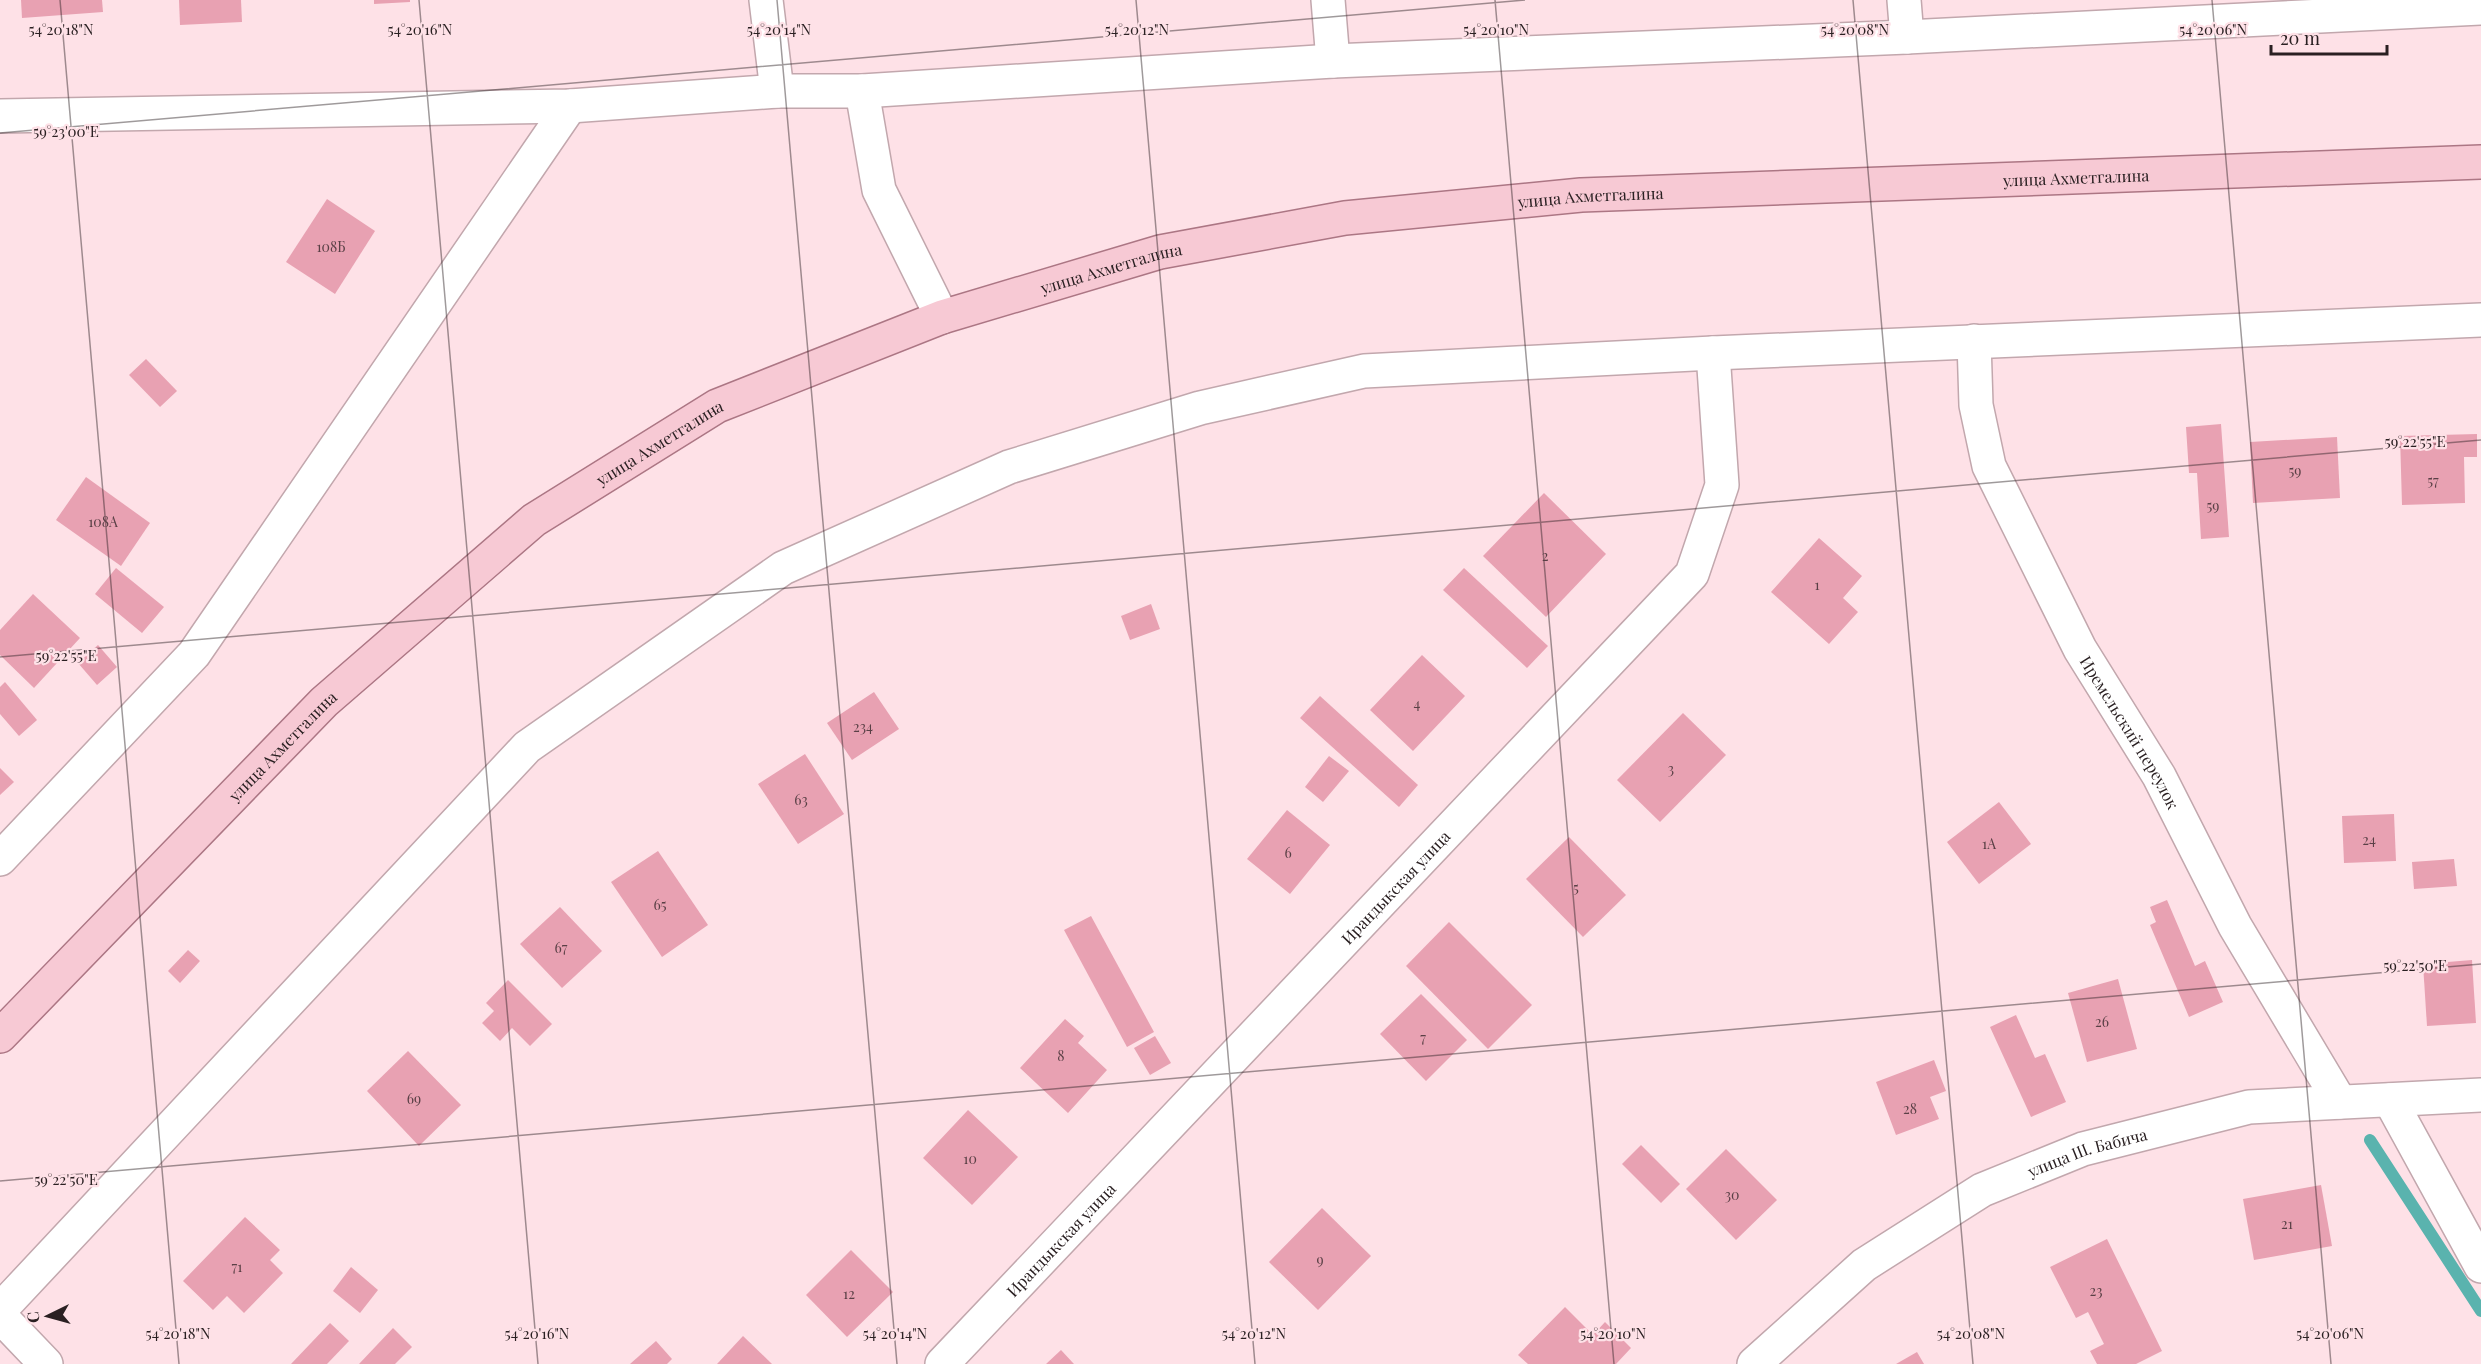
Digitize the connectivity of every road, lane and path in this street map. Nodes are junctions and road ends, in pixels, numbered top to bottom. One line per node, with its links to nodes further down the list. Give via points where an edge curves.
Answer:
1 (766, 0): 7 (street)
2 (1328, 0): 6 (street)
3 (1904, 0): 5 (street)
4 (2481, 8): 5 (street)
5 (1907, 37): 6 (street)
6 (1333, 61): 8 (street)
7 (777, 91): 8 (street); 9 (street)
8 (862, 91): 12 (street, via 879,190)
9 (570, 106): 10 (street); 16 (street, via 194,654)
10 (0, 116)
11 (2481, 162): 12 (main road, улица Ахметгалина, via 1581,195 1345,218 1160,252)
12 (942, 317): 17 (main road, улица Ахметгалина, via 717,406 534,520 324,702)
13 (2481, 320): 14 (street)
14 (1974, 342): 15 (street); 20 (street, Иремельский переулок, via 1976,405 1989,466 2080,649 2159,777 2235,926)
15 (1713, 353): 22 (street, via 1364,371 1222,403 1009,467 783,568 527,747); 25 (street, Ирандыкская улица, via 1722,485 1692,574)
16 (0, 859)
17 (0, 1036)
18 (2481, 1095): 19 (street, улица Ш. Бабича)
19 (2390, 1100): 20 (street, улица Ш. Бабича); 21 (street)
20 (2340, 1102): 26 (street, улица Ш. Бабича, via 2249,1107 2083,1149 1982,1190 1864,1265)
21 (2481, 1266)
22 (0, 1310)
23 (0, 1316): 24 (street)
24 (46, 1364)
25 (942, 1364)
26 (1754, 1364)

